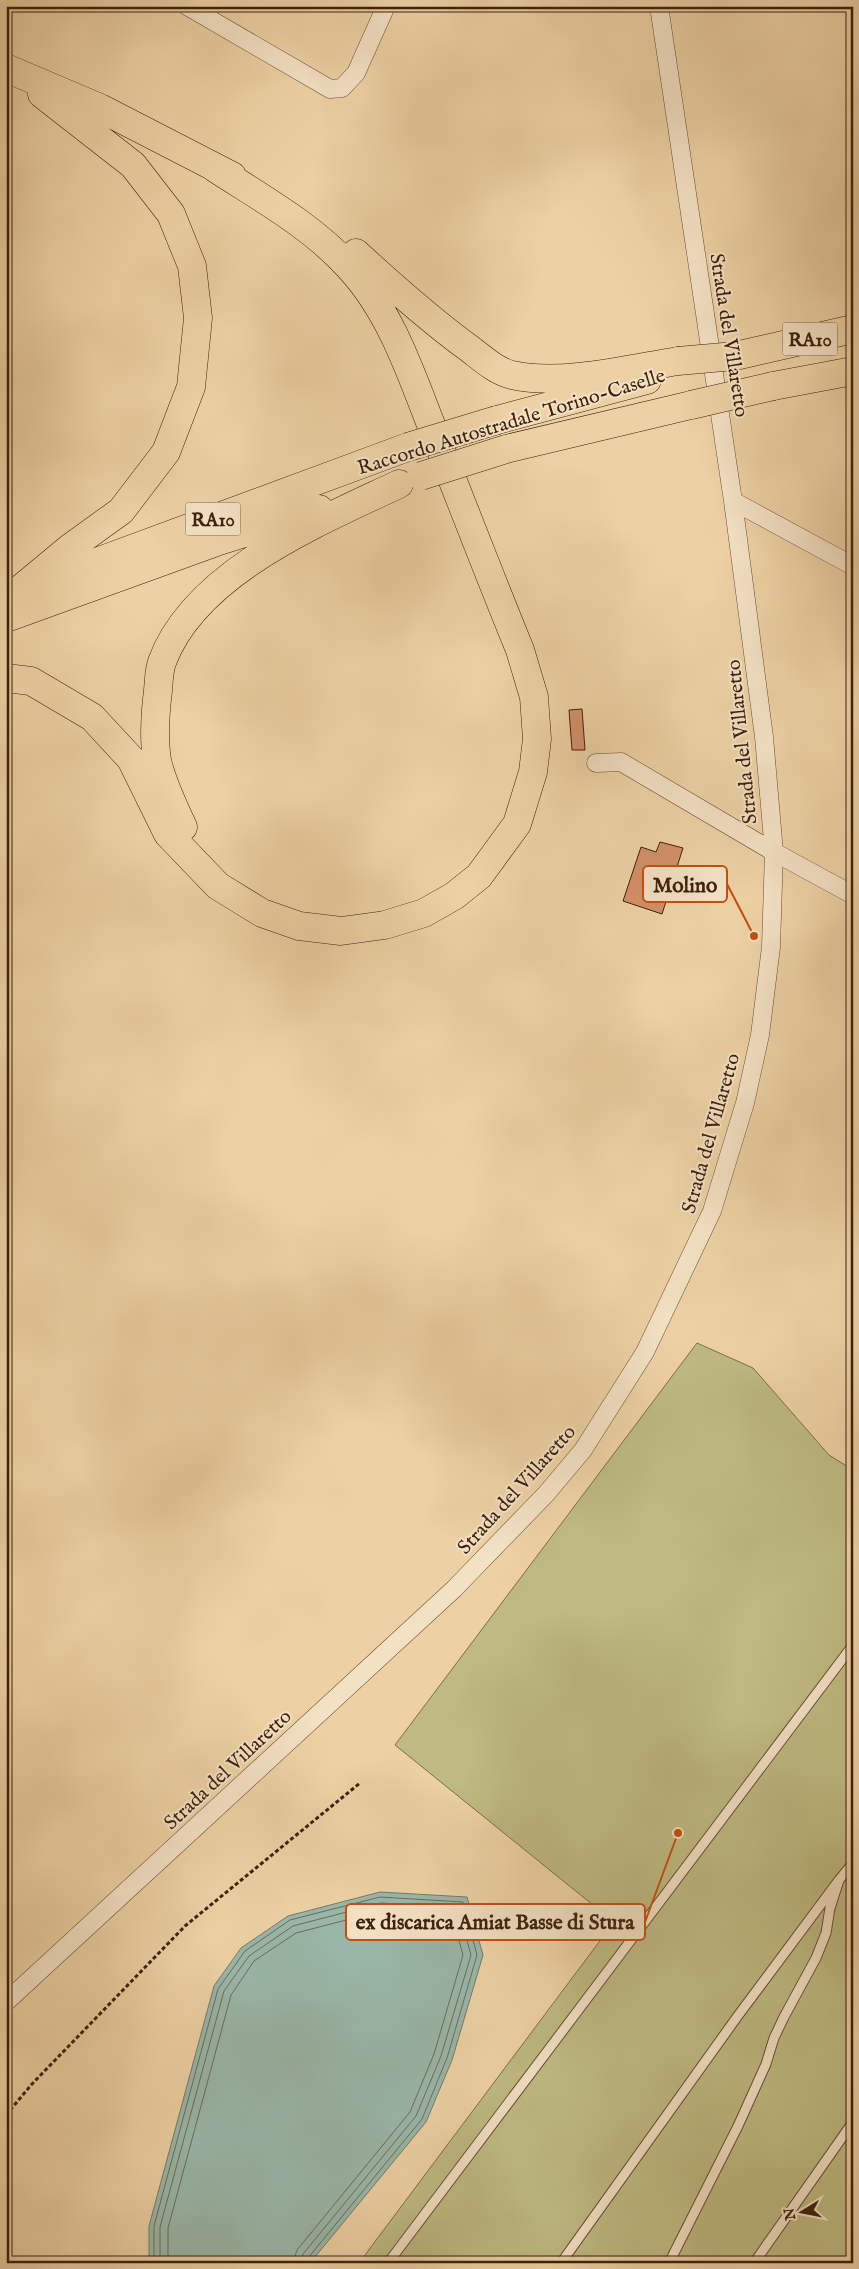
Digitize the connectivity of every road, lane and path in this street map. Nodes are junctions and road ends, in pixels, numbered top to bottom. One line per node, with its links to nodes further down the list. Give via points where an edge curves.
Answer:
1 (187, 6): 2 (street, via 330,89 342,88 356,72)
2 (386, 6)
3 (659, 6): 10 (street, Strada del Villaretto)
4 (7, 69): 5 (highway, via 100,108); 12 (highway, via 133,165 171,214 192,266 198,318 191,387 166,452 121,511)
5 (215, 168): 7 (highway, via 318,218 440,327 493,366 510,374 579,376); 18 (highway, via 322,240 367,288 401,351 520,650 537,718 533,772 517,824 479,876 454,896 424,913 385,925 341,931 299,926 262,913)
6 (853, 329): 7 (highway, Raccordo Autostradale Torino-Caselle / RA10, bridge)
7 (680, 365): 12 (highway, Raccordo Autostradale Torino-Caselle / RA10, bridge, via 618,389 408,447)
8 (853, 371): 9 (highway, Raccordo Autostradale Torino-Caselle / RA10, bridge, via 773,386 506,449)
9 (410, 480): 13 (highway, Raccordo Autostradale Torino-Caselle / RA10, via 216,542); 18 (highway, via 257,556 208,596 183,622 162,662 156,715 157,760 176,813 190,839)
10 (733, 501): 11 (street); 16 (street, Strada del Villaretto, via 764,737)
11 (853, 566)
12 (12, 594)
13 (6, 618)
14 (6, 678): 18 (highway, via 31,681 92,717 131,759 168,834 218,886)
15 (596, 763): 16 (street, via 621,762)
16 (774, 852): 17 (street); 23 (street, Strada del Villaretto, via 771,947 760,1035 746,1103 712,1211 645,1352 583,1450 546,1494 454,1589)
17 (853, 895)
18 (238, 897)
19 (853, 1645): 26 (lane)
20 (360, 1783): 24 (path, via 185,1926)
21 (853, 1863): 22 (lane)
22 (839, 1880): 27 (lane, via 731,2024); 28 (lane, via 826,1933 816,1958 784,2017 738,2126)
23 (6, 2002)
24 (6, 2115)
25 (853, 2122): 29 (lane)
26 (388, 2263)
27 (561, 2263)
28 (669, 2263)
29 (754, 2263)

